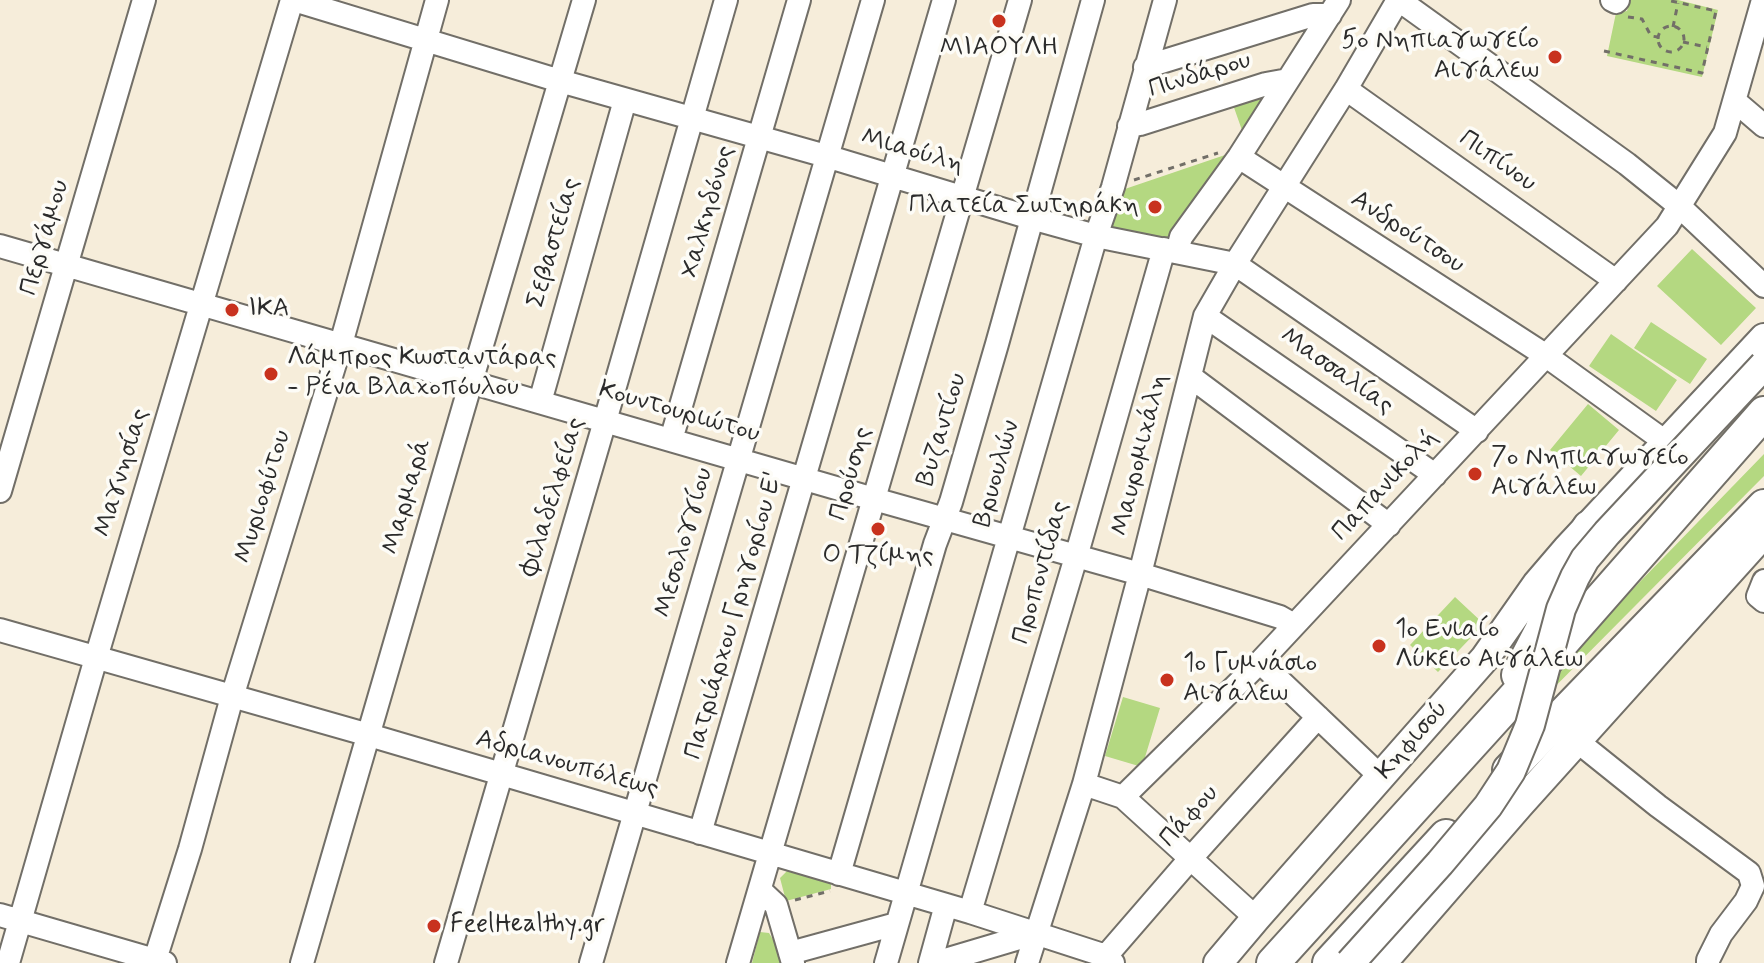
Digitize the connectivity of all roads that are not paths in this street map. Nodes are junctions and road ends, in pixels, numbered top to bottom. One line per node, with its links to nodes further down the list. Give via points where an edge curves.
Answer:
1 (144, 0): 38 (street, Περγάμου)
2 (293, 0): 15 (street, Μιαούλη); 41 (street, Μαγνησίας)
3 (437, 0): 15 (street, Μυριοφύτου)
4 (584, 0): 18 (street, Μαρμαρά)
5 (726, 0): 23 (street, Φιλαδελφείας)
6 (799, 0): 26 (street, Χαλκηδόνος)
7 (873, 0): 27 (street, Μεσολογγίου)
8 (944, 0): 29 (street, Πατριάρχου Γρηγορίου Ε')
9 (1020, 0): 31 (street, Προύσης)
10 (1093, 0): 33 (street, Βυζαντίου)
11 (1399, 0): 19 (street, Μαυρομιχάλη); 32 (street)
12 (1763, 0): 21 (street, Παπανικολή)
13 (1167, 1): 16 (street, Βρυουλών)
14 (1334, 8): 16 (street); 17 (street, Προποντίδας)
15 (426, 39): 18 (street, Μιαούλη); 44 (street, Μυριοφύτου)
16 (1145, 67): 24 (street, Βρυουλών)
17 (1288, 80): 24 (street, Πινδάρου); 28 (street, Προποντίδας)
18 (560, 81): 20 (street, Μιαούλη); 48 (street, Μαρμαρά)
19 (1346, 89): 30 (street, Μαυρομιχάλη); 39 (street, Πιπίνου)
20 (625, 100): 23 (street, Μιαούλη); 49 (street, Σεβαστείας)
21 (1736, 102): 22 (street); 25 (street); 32 (street, Παπανικολή, via 1725,133)
22 (1764, 108)
23 (692, 119): 26 (street, Μιαούλη); 51 (street, Φιλαδελφείας)
24 (1129, 126): 34 (street, Βρυουλών)
25 (1764, 126)
26 (760, 138): 27 (street, Μιαούλη); 53 (street, Χαλκηδόνος)
27 (826, 156): 29 (street, Μιαούλη); 55 (street, Μεσολογγίου)
28 (1239, 157): 30 (street, Ανδρούτσου); 36 (street, Προποντίδας)
29 (893, 176): 31 (street, Μιαούλη); 57 (street, Πατριάρχου Γρηγορίου Ε')
30 (1284, 187): 37 (street, Μαυρομιχάλη); 45 (street, Ανδρούτσου)
31 (963, 196): 33 (street, Μιαούλη); 59 (street, Προύσης)
32 (1678, 205): 39 (street, Παπανικολή, via 1667,226); 40 (street)
33 (1031, 218): 34 (street, Μιαούλη); 61 (street, Βυζαντίου)
34 (1096, 236): 36 (street, Μιαούλη); 65 (street, Βρυουλών)
35 (0, 246): 38 (street, Κουντουριώτου)
36 (1171, 251): 37 (street, Μιαούλη); 66 (street, Προποντίδας)
37 (1235, 264): 42 (street, Μαυρομιχάλη); 52 (street, Μιαούλη)
38 (67, 266): 41 (street, Κουντουριώτου); 58 (street, Περγάμου)
39 (1616, 281): 45 (street, Παπανικολή)
40 (1764, 286)
41 (203, 304): 44 (street, Κουντουριώτου); 73 (street, Μαγνησίας)
42 (1205, 316): 47 (street, Μαυρομιχάλη); 56 (street, Μασσαλίας)
43 (1764, 338): 54 (main road, Κηφισού)
44 (341, 344): 48 (street, Κουντουριώτου); 75 (street, Μυριοφύτου)
45 (1545, 355): 52 (street, Παπανικολή); 54 (street, Ανδρούτσου)
46 (1764, 365): 111 (main road, bridge, via 1585,559 1561,609 1530,725 1511,771 1488,806)
47 (1191, 377): 62 (street); 67 (street, Μαυρομιχάλη)
48 (471, 382): 49 (street, Κουντουριώτου); 79 (street, Μαρμαρά)
49 (540, 402): 51 (street, Κουντουριώτου)
50 (1764, 413): 77 (highway)
51 (605, 421): 53 (street, Κουντουριώτου); 80 (street, Φιλαδελφείας)
52 (1477, 431): 56 (street, Παπανικολή)
53 (671, 440): 55 (street, Κουντουριώτου)
54 (1667, 443): 63 (main road, Κηφισού)
55 (739, 459): 57 (street, Κουντουριώτου); 84 (street, Μεσολογγίου)
56 (1435, 475): 62 (street, Παπανικολή)
57 (805, 479): 59 (street, Κουντουριώτου); 85 (street, Πατριάρχου Γρηγορίου Ε')
58 (0, 491)
59 (874, 499): 61 (street, Κουντουριώτου); 86 (street, Προύσης)
60 (1764, 506): 78 (highway)
61 (945, 518): 65 (street, Κουντουριώτου); 88 (street, Βυζαντίου)
62 (1389, 525): 71 (street, Παπανικολή)
63 (1589, 527): 77 (highway, via 1567,563 1531,653); 81 (main road, Κηφισού)
64 (1764, 533): 69 (main road)
65 (1009, 537): 66 (street, Κουντουριώτου); 89 (street, Βρυουλών)
66 (1076, 557): 67 (street, Κουντουριώτου); 92 (street, Προποντίδας)
67 (1140, 574): 71 (street, Κουντουριώτου); 82 (street, Μαυρομιχάλη)
68 (1764, 581): 70 (street, via 1758,596)
69 (1719, 583): 78 (highway)
70 (1764, 601)
71 (1294, 625): 74 (street, Παπανικολή)
72 (0, 630): 73 (street, Αδριανουπόλεως)
73 (96, 658): 75 (street, Αδριανουπόλεως); 93 (street, Μαγνησίας)
74 (1260, 662): 76 (street); 83 (street, Παπανικολή)
75 (232, 697): 79 (street, Αδριανουπόλεως); 99 (street, Μυριοφύτου)
76 (1318, 717): 81 (street); 87 (street, Πάφου)
77 (1490, 722): 109 (highway)
78 (1567, 730): 110 (highway, via 1444,838); 112 (main road); 113 (street, via 1749,873 1753,886)
79 (369, 735): 80 (street, Αδριανουπόλεως); 101 (street, Μαρμαρά)
80 (501, 774): 84 (street, Αδριανουπόλεως); 102 (street, Φιλαδελφείας)
81 (1381, 777): 94 (main road, Κηφισού)
82 (1084, 784): 83 (street); 96 (street, Μαυρομιχάλη)
83 (1123, 797): 87 (street)
84 (634, 814): 85 (street, Αδριανουπόλεως); 103 (street, Μεσολογγίου)
85 (700, 833): 86 (street, Αδριανουπόλεως)
86 (770, 853): 88 (street, Αδριανουπόλεως); 90 (street, Προύσης)
87 (1190, 859): 94 (street); 98 (street, Πάφου)
88 (845, 876): 89 (street, Αδριανουπόλεως)
89 (905, 893): 91 (street, Αδριανουπόλεως); 95 (street, Βρυουλών)
90 (768, 897): 97 (street); 104 (street, Προύσης)
91 (946, 905): 92 (street, Αδριανουπόλεως); 106 (street)
92 (970, 912): 96 (street, Αδριανουπόλεως)
93 (10, 918): 99 (street); 100 (street, Μαγνησίας)
94 (1256, 918): 108 (main road, Κηφισού)
95 (896, 924): 97 (street); 105 (street, Βρυουλών)
96 (1036, 933): 98 (street, Αδριανουπόλεως); 106 (street); 107 (street, Μαυρομιχάλη)
97 (792, 958)
98 (1110, 959)
99 (158, 962)
100 (8, 963)
101 (302, 963)
102 (446, 963)
103 (591, 963)
104 (738, 963)
105 (886, 963)
106 (932, 963)
107 (1027, 963)
108 (1218, 963)
109 (1273, 963)
110 (1329, 963)
111 (1350, 963)
112 (1382, 963)
113 (1708, 963)

